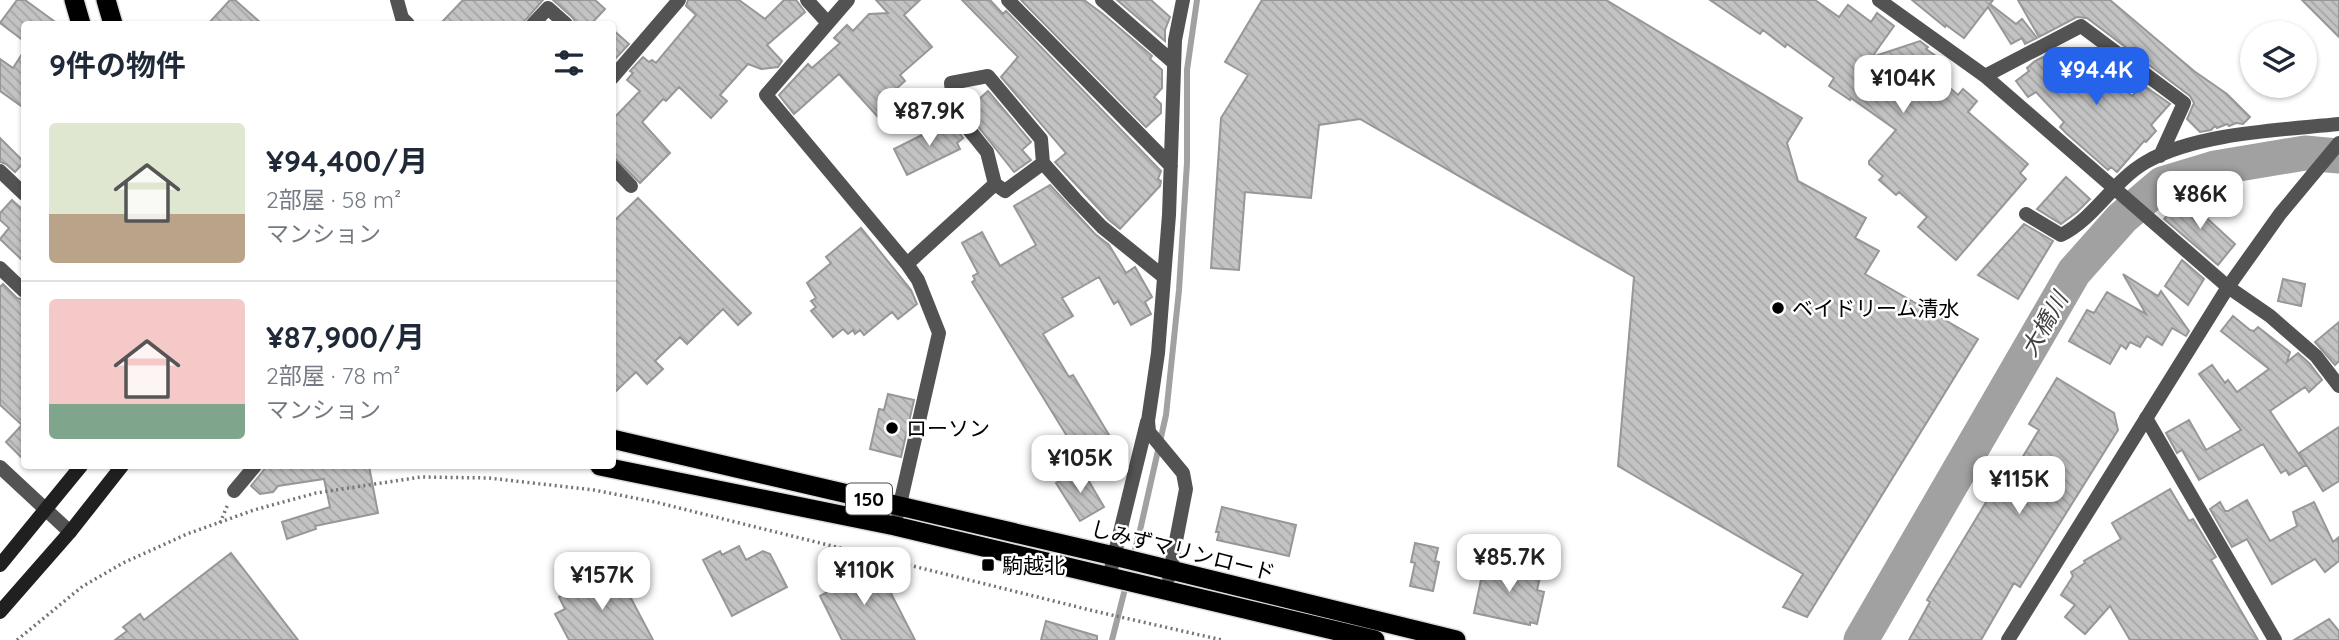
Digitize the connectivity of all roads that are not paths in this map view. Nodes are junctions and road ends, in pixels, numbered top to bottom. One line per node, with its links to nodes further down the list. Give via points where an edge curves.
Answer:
1 (74, 0): 11 (highway)
2 (106, 0): 12 (highway)
3 (397, 0): 13 (street)
4 (680, 0): 18 (street)
5 (807, 0): 16 (street)
6 (848, 0): 16 (street)
7 (1008, 0): 24 (street)
8 (1102, 0): 17 (street)
9 (1182, 0): 17 (street)
10 (1878, 0): 19 (street)
11 (80, 21)
12 (112, 21)
13 (405, 21)
14 (536, 21): 15 (street, via 548,8)
15 (563, 21)
16 (827, 22): 32 (street, via 766,95)
17 (1174, 63): 24 (street)
18 (616, 71)
19 (1985, 76): 22 (street, via 2081,26 2184,103); 29 (street)
20 (2339, 124): 22 (street, via 2211,140)
21 (2339, 143): 35 (street)
22 (2160, 156): 29 (street, via 2145,162)
23 (1043, 163): 27 (street, via 1005,191); 27 (street, via 1041,139 988,76 951,83 954,111 987,152); 34 (street, via 1102,227)
24 (1171, 166): 34 (street)
25 (616, 170): 28 (street)
26 (0, 171): 30 (street)
27 (995, 184): 32 (street)
28 (631, 186)
29 (2118, 190): 31 (street, via 2061,235); 35 (street)
30 (21, 191)
31 (2026, 214)
32 (907, 264): 47 (street, via 939,333)
33 (0, 268): 36 (street)
34 (1164, 277): 39 (street)
35 (2228, 287): 37 (street, via 2316,356); 38 (street)
36 (21, 288)
37 (2339, 386)
38 (2146, 418): 59 (street); 60 (street)
39 (1149, 427): 51 (street, via 1125,519); 53 (street, via 1183,473 1186,489)
40 (616, 440): 47 (highway, しみずマリンロード / 150)
41 (0, 467): 48 (street)
42 (79, 469): 48 (main road)
43 (120, 469): 50 (main road)
44 (252, 469): 46 (street)
45 (615, 469): 49 (highway, しみずマリンロード / 150)
46 (234, 491)
47 (900, 506): 49 (street); 51 (highway, しみずマリンロード / 150)
48 (46, 509): 50 (street); 52 (main road)
49 (895, 526): 54 (highway, しみずマリンロード / 150)
50 (70, 532): 56 (main road)
51 (1120, 558): 53 (highway, しみずマリンロード / 150); 54 (street)
52 (0, 565)
53 (1171, 571): 55 (street); 58 (highway, しみずマリンロード / 150)
54 (1115, 578): 55 (highway, しみずマリンロード / 150)
55 (1166, 591): 57 (highway, しみずマリンロード / 150)
56 (0, 611)
57 (1375, 640)
58 (1455, 640)
59 (2008, 640)
60 (2275, 640)

